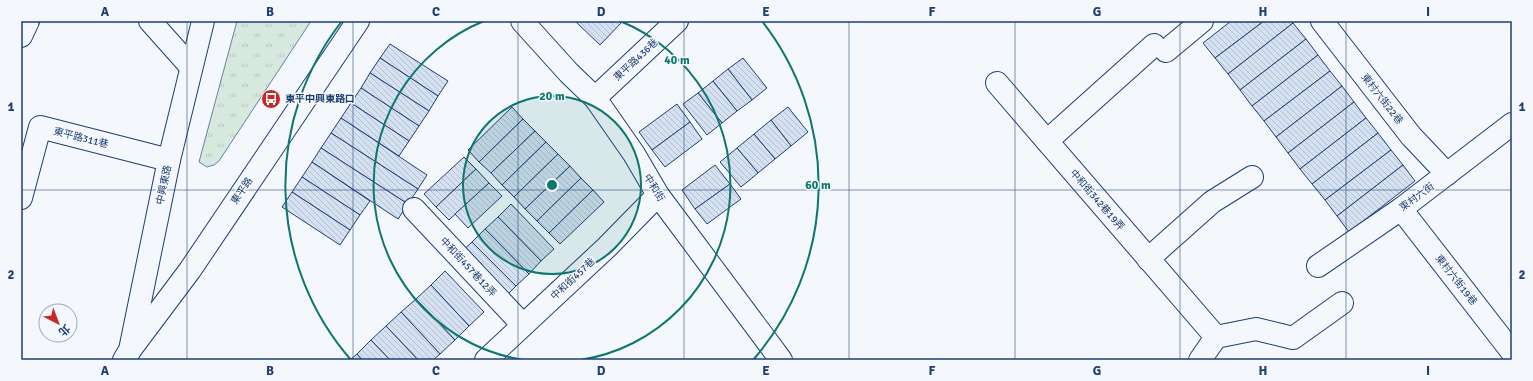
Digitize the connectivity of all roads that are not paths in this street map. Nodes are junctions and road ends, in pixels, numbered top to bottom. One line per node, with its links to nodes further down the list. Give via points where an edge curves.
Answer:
1 (28, 21): 9 (street)
2 (150, 21): 10 (street)
3 (203, 21): 10 (street, 中興東路)
4 (358, 21): 28 (street, 東平路, via 190,270)
5 (522, 21): 12 (street, 中和街)
6 (678, 21): 12 (street, 東平路436巷)
7 (1202, 21): 14 (street, via 1160,48)
8 (1322, 21): 16 (street, 東村六街22巷, via 1411,136)
9 (21, 36)
10 (192, 67): 15 (street, 中興東路)
11 (997, 83): 14 (street, 中和街342巷19弄)
12 (595, 98): 18 (street, 中和街, via 634,154)
13 (1512, 124): 16 (street, 東村六街)
14 (1047, 141): 22 (street, 中和街342巷19弄)
15 (169, 160): 19 (street, 東平路311巷, via 40,127); 28 (street, 中興東路)
16 (1447, 174): 21 (street, 東村六街)
17 (1252, 177): 22 (street, via 1212,202)
18 (658, 195): 25 (street, 中和街457巷, via 607,247); 30 (street, 中和街)
19 (21, 198)
20 (414, 209): 25 (street, 中和街457巷12弄)
21 (1401, 209): 23 (street, 東村六街); 27 (street, 東村六街19巷)
22 (1148, 259): 26 (street, 中和街342巷19弄)
23 (1318, 266)
24 (1342, 303): 26 (street, via 1293,338 1256,329)
25 (523, 325): 29 (street, 中和街457巷)
26 (1216, 338): 31 (street)
27 (1512, 352)
28 (127, 355)
29 (486, 360)
30 (781, 360)
31 (1200, 360)

